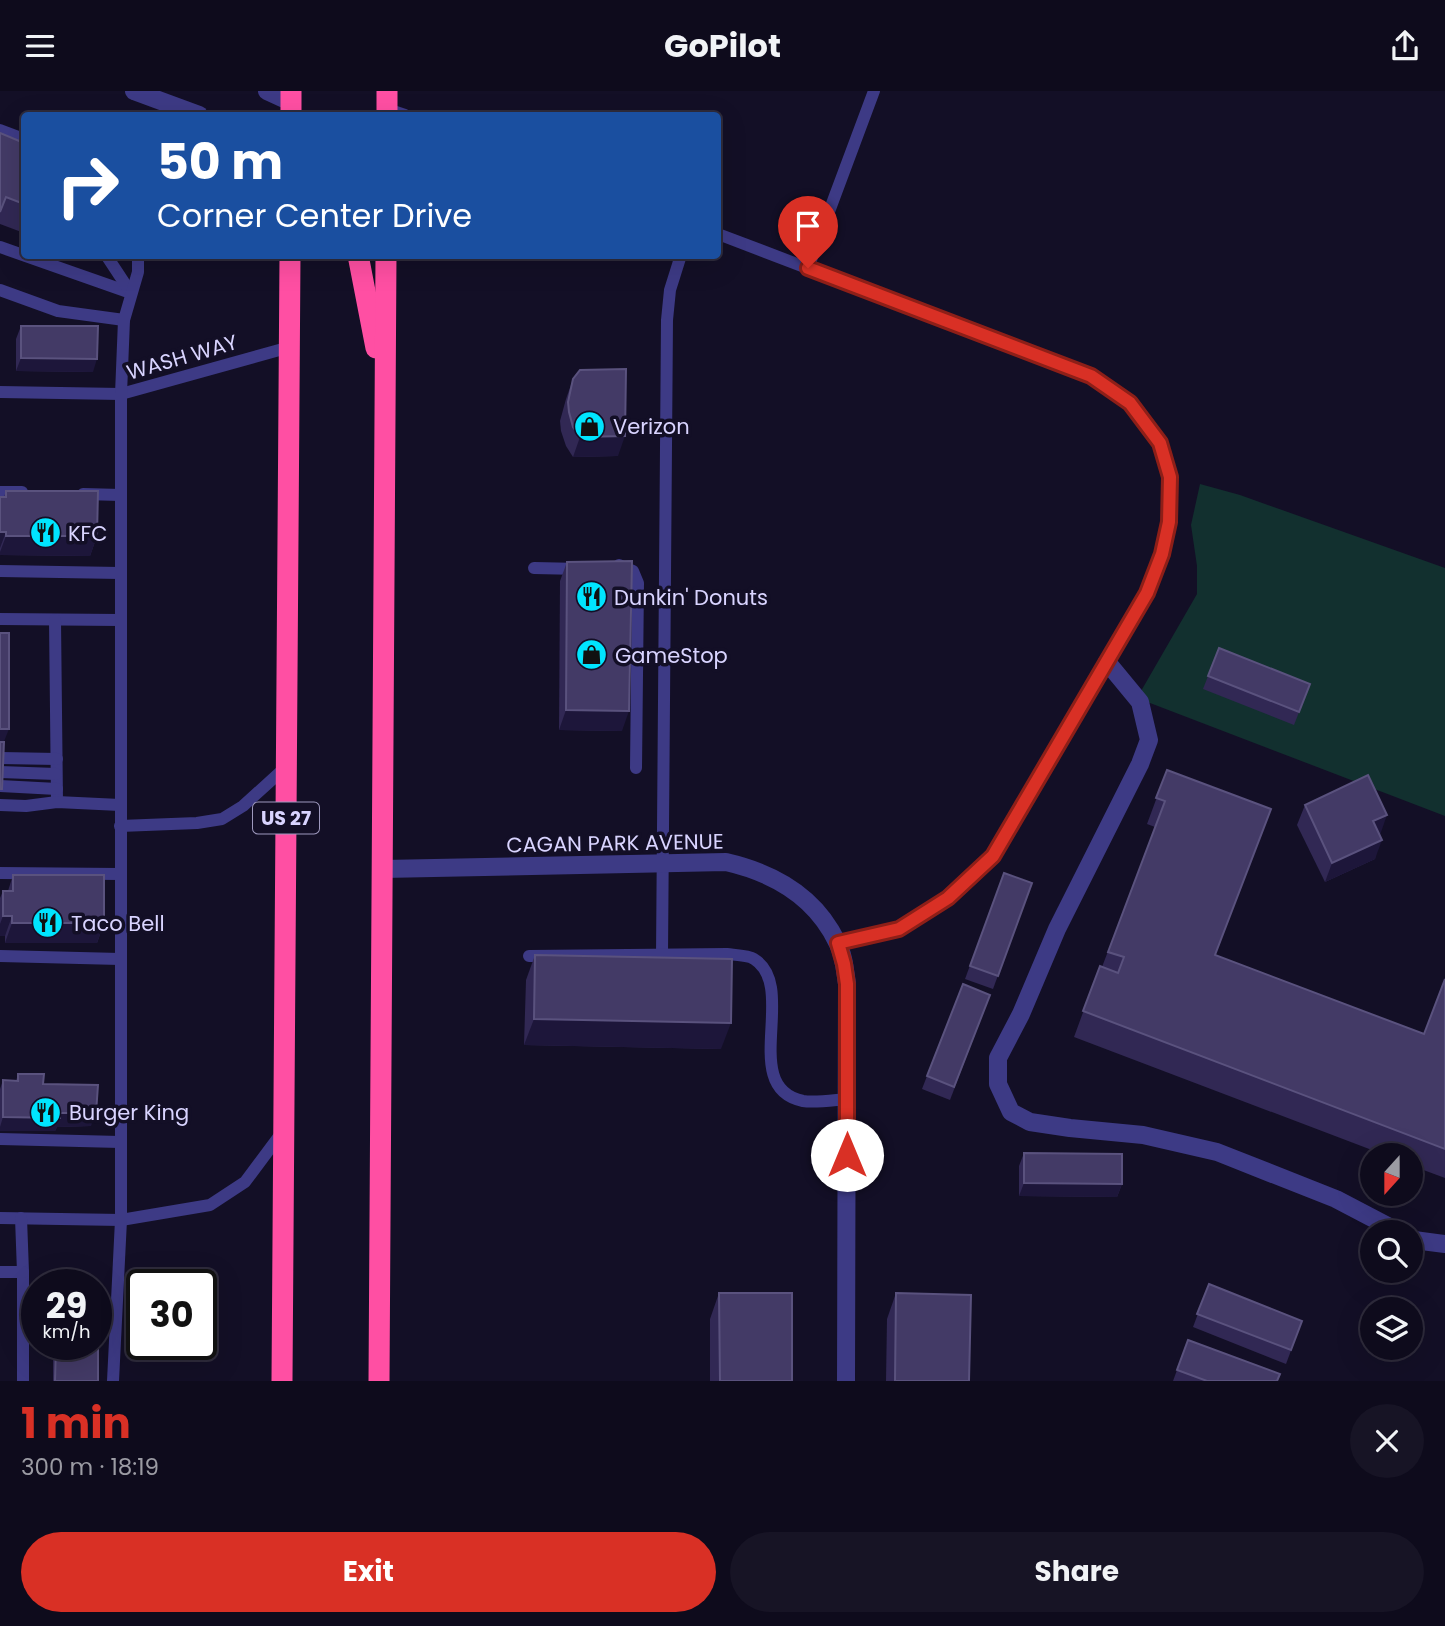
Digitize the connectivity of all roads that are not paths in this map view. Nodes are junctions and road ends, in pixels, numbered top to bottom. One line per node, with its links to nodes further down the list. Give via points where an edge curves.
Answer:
1 (134, 91): 7 (street)
2 (267, 91): 5 (street)
3 (373, 91): 6 (highway)
4 (874, 91): 20 (lane)
5 (293, 106)
6 (392, 108)
7 (191, 112)
8 (0, 130): 9 (lane)
9 (21, 138)
10 (721, 235): 20 (lane)
11 (0, 247): 12 (lane)
12 (21, 254)
13 (34, 259): 22 (lane)
14 (108, 259): 22 (lane)
15 (138, 259): 22 (lane)
16 (290, 259): 24 (highway, US 27)
17 (359, 259): 25 (highway)
18 (386, 259): 25 (highway)
19 (680, 259): 50 (lane, via 667,320)
20 (808, 268): 38 (lane, via 1091,376 1130,403 1160,443 1170,477 1169,522 1147,593)
21 (0, 290): 23 (lane, via 58,311)
22 (131, 293): 23 (lane)
23 (124, 320): 27 (lane)
24 (289, 347): 27 (lane, WASH WAY); 41 (highway, US 27)
25 (385, 391): 51 (highway)
26 (0, 392): 27 (lane, WASH WAY)
27 (121, 394): 31 (lane)
28 (0, 492): 29 (lane)
29 (40, 493)
30 (67, 493): 31 (lane)
31 (121, 495): 34 (lane)
32 (534, 568): 42 (lane, via 620,565 633,571 638,583)
33 (0, 571): 34 (lane)
34 (120, 573): 37 (lane)
35 (0, 619): 36 (lane)
36 (55, 620): 37 (lane); 40 (lane)
37 (120, 620): 48 (lane)
38 (1107, 662): 54 (lane, via 993,856 948,898 899,929); 66 (street, via 1140,702 1149,740 998,1058 998,1084 1011,1112 1030,1122 1143,1135 1217,1152 1336,1199)
39 (1, 758): 40 (lane)
40 (57, 759): 44 (lane)
41 (287, 765): 49 (lane, via 222,819); 60 (highway, US 27)
42 (635, 768)
43 (0, 772): 44 (lane)
44 (56, 774): 46 (lane)
45 (0, 786): 46 (lane)
46 (57, 795): 47 (lane, via 26,806); 48 (lane)
47 (0, 805)
48 (120, 806): 49 (lane)
49 (120, 826): 53 (lane)
50 (663, 863): 51 (street, CAGAN PARK AVENUE); 54 (street, CAGAN PARK AVENUE, via 726,862 770,876 810,904); 55 (lane)
51 (383, 869): 76 (highway)
52 (0, 873): 53 (lane)
53 (120, 874): 58 (lane)
54 (838, 943): 59 (street, CAGAN PARK AVENUE, via 847,984)
55 (662, 955): 57 (lane); 59 (lane, via 753,958 768,973 772,1076 780,1089 803,1101)
56 (0, 956): 58 (lane)
57 (529, 956)
58 (120, 959): 62 (lane)
59 (847, 1099): 77 (street, CAGAN PARK AVENUE)
60 (283, 1130): 65 (lane, via 245,1182 209,1205); 75 (highway, US 27)
61 (0, 1139): 62 (lane)
62 (120, 1142): 65 (lane)
63 (0, 1218): 64 (lane)
64 (21, 1218): 65 (lane); 69 (lane)
65 (121, 1220): 74 (lane)
66 (1376, 1220)
67 (1423, 1241): 68 (street)
68 (1445, 1244)
69 (23, 1269)
70 (0, 1272): 71 (lane)
71 (21, 1272)
72 (23, 1360): 73 (lane)
73 (23, 1381)
74 (113, 1381)
75 (282, 1381)
76 (379, 1381)
77 (846, 1381)

